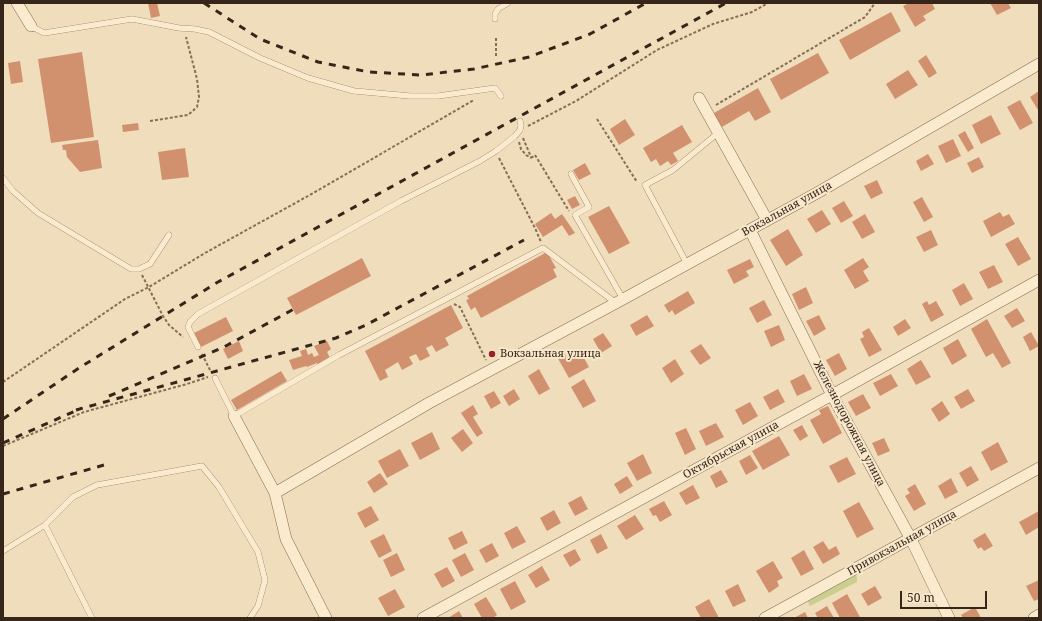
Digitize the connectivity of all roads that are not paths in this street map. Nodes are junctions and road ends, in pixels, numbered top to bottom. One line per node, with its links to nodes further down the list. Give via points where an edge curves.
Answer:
1 (17, 3): 4 (street)
2 (508, 3): 3 (lane, via 498,9)
3 (495, 19)
4 (31, 26): 6 (lane, via 44,33 132,19 209,32 260,58 308,78 354,91 438,96 495,88)
5 (1039, 64): 12 (street, Вокзальная улица)
6 (501, 96)
7 (699, 98): 9 (street)
8 (520, 121): 18 (lane, via 520,130 496,151 198,314 188,326)
9 (718, 133): 12 (street); 15 (lane, via 673,170 645,185)
10 (571, 174): 17 (lane, via 589,207 575,215)
11 (3, 178): 14 (lane, via 13,191 38,213 131,269 150,264)
12 (767, 220): 13 (street, Вокзальная улица)
13 (750, 230): 15 (street, Вокзальная улица); 20 (street, Железнодорожная улица)
14 (169, 234)
15 (687, 264): 17 (street, Вокзальная улица)
16 (1039, 280): 20 (street, Октябрьская улица)
17 (620, 301): 21 (lane, via 543,248 339,355); 23 (street, Вокзальная улица, via 429,403)
18 (198, 347)
19 (215, 378): 21 (lane)
20 (832, 395): 25 (street, Железнодорожная улица); 31 (street, Октябрьская улица)
21 (234, 416): 23 (street)
22 (1039, 468): 25 (street, Привокзальная улица)
23 (275, 493): 30 (street, via 286,539)
24 (45, 525): 26 (lane); 28 (lane); 29 (lane, via 73,497 97,485 202,466 219,487 258,552 264,580 258,606)
25 (910, 539): 32 (street, Привокзальная улица); 33 (street, Железнодорожная улица)
26 (3, 551)
27 (1039, 616): 34 (street)
28 (92, 618)
29 (250, 618)
30 (326, 618)
31 (422, 618)
32 (765, 618)
33 (949, 618)
34 (1034, 618)

